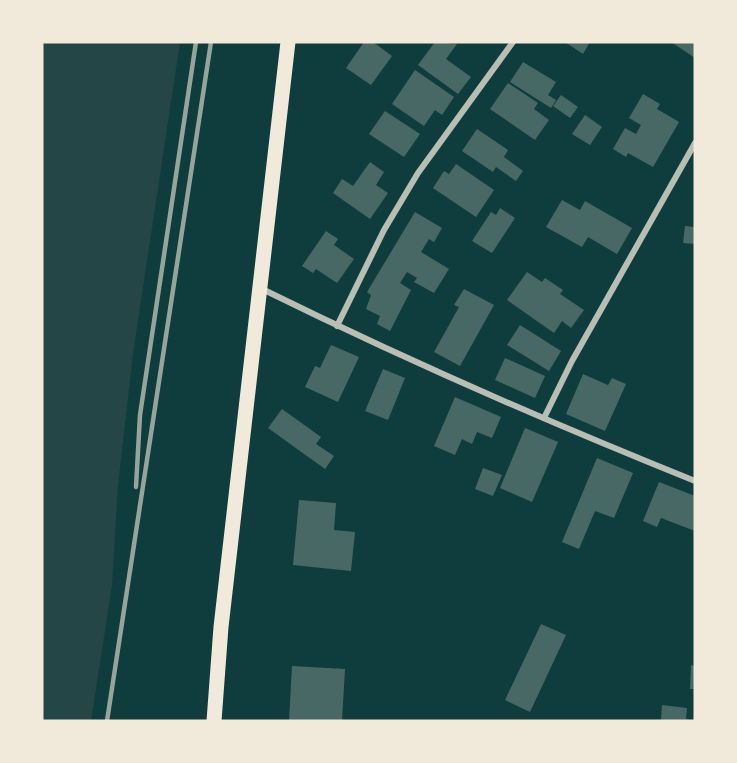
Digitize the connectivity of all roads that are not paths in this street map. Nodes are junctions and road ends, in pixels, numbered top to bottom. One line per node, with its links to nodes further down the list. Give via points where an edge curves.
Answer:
1 (288, 42): 4 (main road)
2 (513, 42): 5 (street, via 418,173 384,230)
3 (695, 143): 6 (street)
4 (258, 287): 5 (street); 8 (main road)
5 (337, 326): 6 (street)
6 (544, 418): 7 (street)
7 (695, 481)
8 (214, 721)

